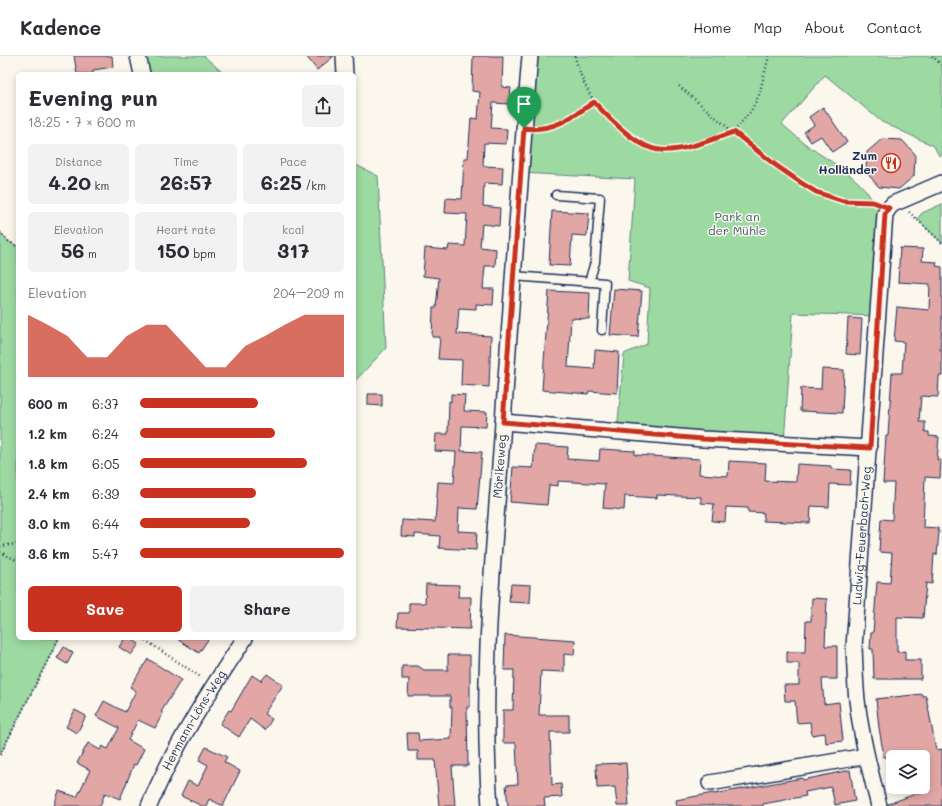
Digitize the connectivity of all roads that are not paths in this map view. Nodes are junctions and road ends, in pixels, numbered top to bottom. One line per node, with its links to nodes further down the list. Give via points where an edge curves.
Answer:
1 (138, 56): 4 (street)
2 (344, 56): 5 (street)
3 (530, 56): 8 (street, Mörikeweg)
4 (142, 72)
5 (345, 72)
6 (942, 183): 12 (street, Ludwig-Feuerbach-Weg, via 894,205 885,214)
7 (556, 195): 9 (lane, via 600,198 595,262)
8 (513, 276): 9 (lane); 11 (street, Mörikeweg)
9 (589, 282): 10 (lane, via 605,283)
10 (602, 330)
11 (503, 422): 12 (street, via 702,439); 17 (street, Mörikeweg, via 489,610 486,689)
12 (870, 448): 14 (street, Ludwig-Feuerbach-Weg, via 854,647 857,699)
13 (244, 640): 16 (street, Hermann-Löns-Weg, via 188,728 162,774)
14 (866, 756): 15 (street); 18 (street, Ludwig-Feuerbach-Weg)
15 (710, 783)
16 (149, 806)
17 (490, 806)
18 (879, 806)

